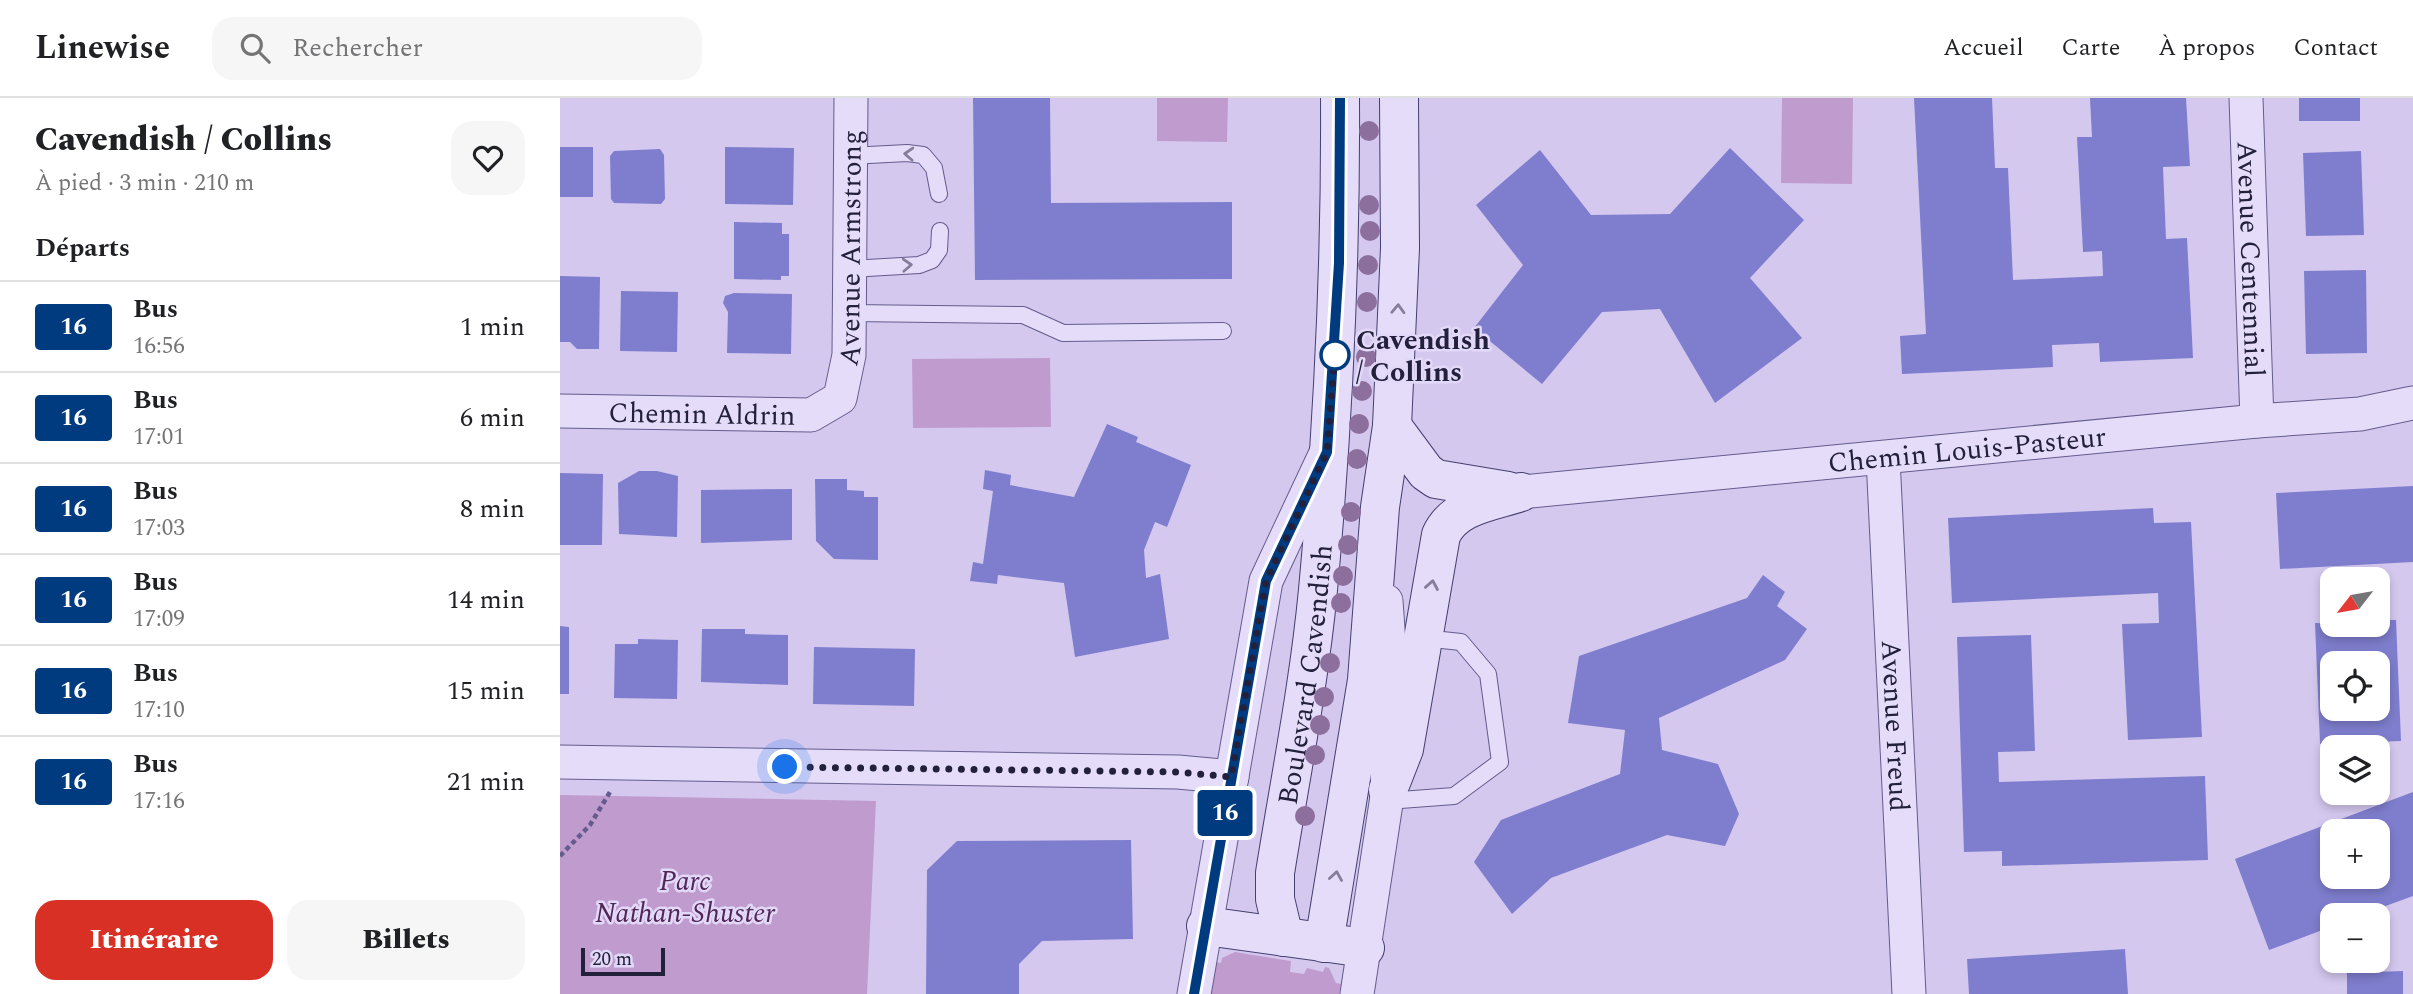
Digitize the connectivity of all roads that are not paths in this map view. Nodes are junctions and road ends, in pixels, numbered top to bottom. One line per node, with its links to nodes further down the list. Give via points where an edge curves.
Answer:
1 (835, 98): 2 (street)
2 (851, 98): 6 (street, Avenue Armstrong)
3 (1340, 98): 17 (main road, Boulevard Cavendish, via 1339,263)
4 (1399, 98): 16 (main road, Boulevard Cavendish, one-way to 4, via 1400,248)
5 (2246, 98): 15 (street, Avenue Centennial)
6 (850, 156): 7 (lane, one-way to 6, via 939,180 923,155); 9 (street, Avenue Armstrong)
7 (939, 194)
8 (940, 231): 9 (lane, one-way to 8, via 919,265 932,260 939,250)
9 (850, 269): 10 (street, Avenue Armstrong)
10 (850, 313): 11 (lane, via 1023,315 1063,332); 12 (street, Avenue Armstrong, via 849,355)
11 (1223, 331)
12 (840, 398): 14 (street, Chemin Aldrin, via 811,415)
13 (2413, 403): 15 (street, Chemin Louis-Pasteur, via 2360,414)
14 (560, 411)
15 (2257, 421): 18 (street, Chemin Louis-Pasteur)
16 (1392, 426): 19 (main road, via 1426,472 1437,479); 20 (main road, Boulevard Cavendish)
17 (1327, 452): 23 (street, Boulevard Cavendish, via 1266,581); 26 (main road, Boulevard Cavendish, via 1318,591 1275,873 1275,899)
18 (1882, 458): 19 (street, Chemin Louis-Pasteur); 31 (street, Avenue Freud)
19 (1521, 492): 21 (main road, one-way to 19, via 1446,525 1464,510)
20 (1380, 507): 24 (street, Boulevard Cavendish, via 1392,685 1385,745); 27 (main road, Boulevard Cavendish, one-way to 20, via 1343,780 1367,680)
21 (1423, 638): 24 (main road, via 1404,749); 24 (lane, via 1461,642 1488,674 1500,762 1454,796)
22 (560, 762): 23 (street, via 1178,772)
23 (1231, 777): 25 (street, Boulevard Cavendish)
24 (1387, 795): 28 (street, Boulevard Cavendish)
25 (1206, 926): 26 (main road); 29 (street, Boulevard Cavendish)
26 (1284, 937): 27 (main road)
27 (1324, 943): 28 (main road)
28 (1365, 948): 30 (street, Boulevard Cavendish)
29 (1194, 994)
30 (1357, 994)
31 (1909, 994)

